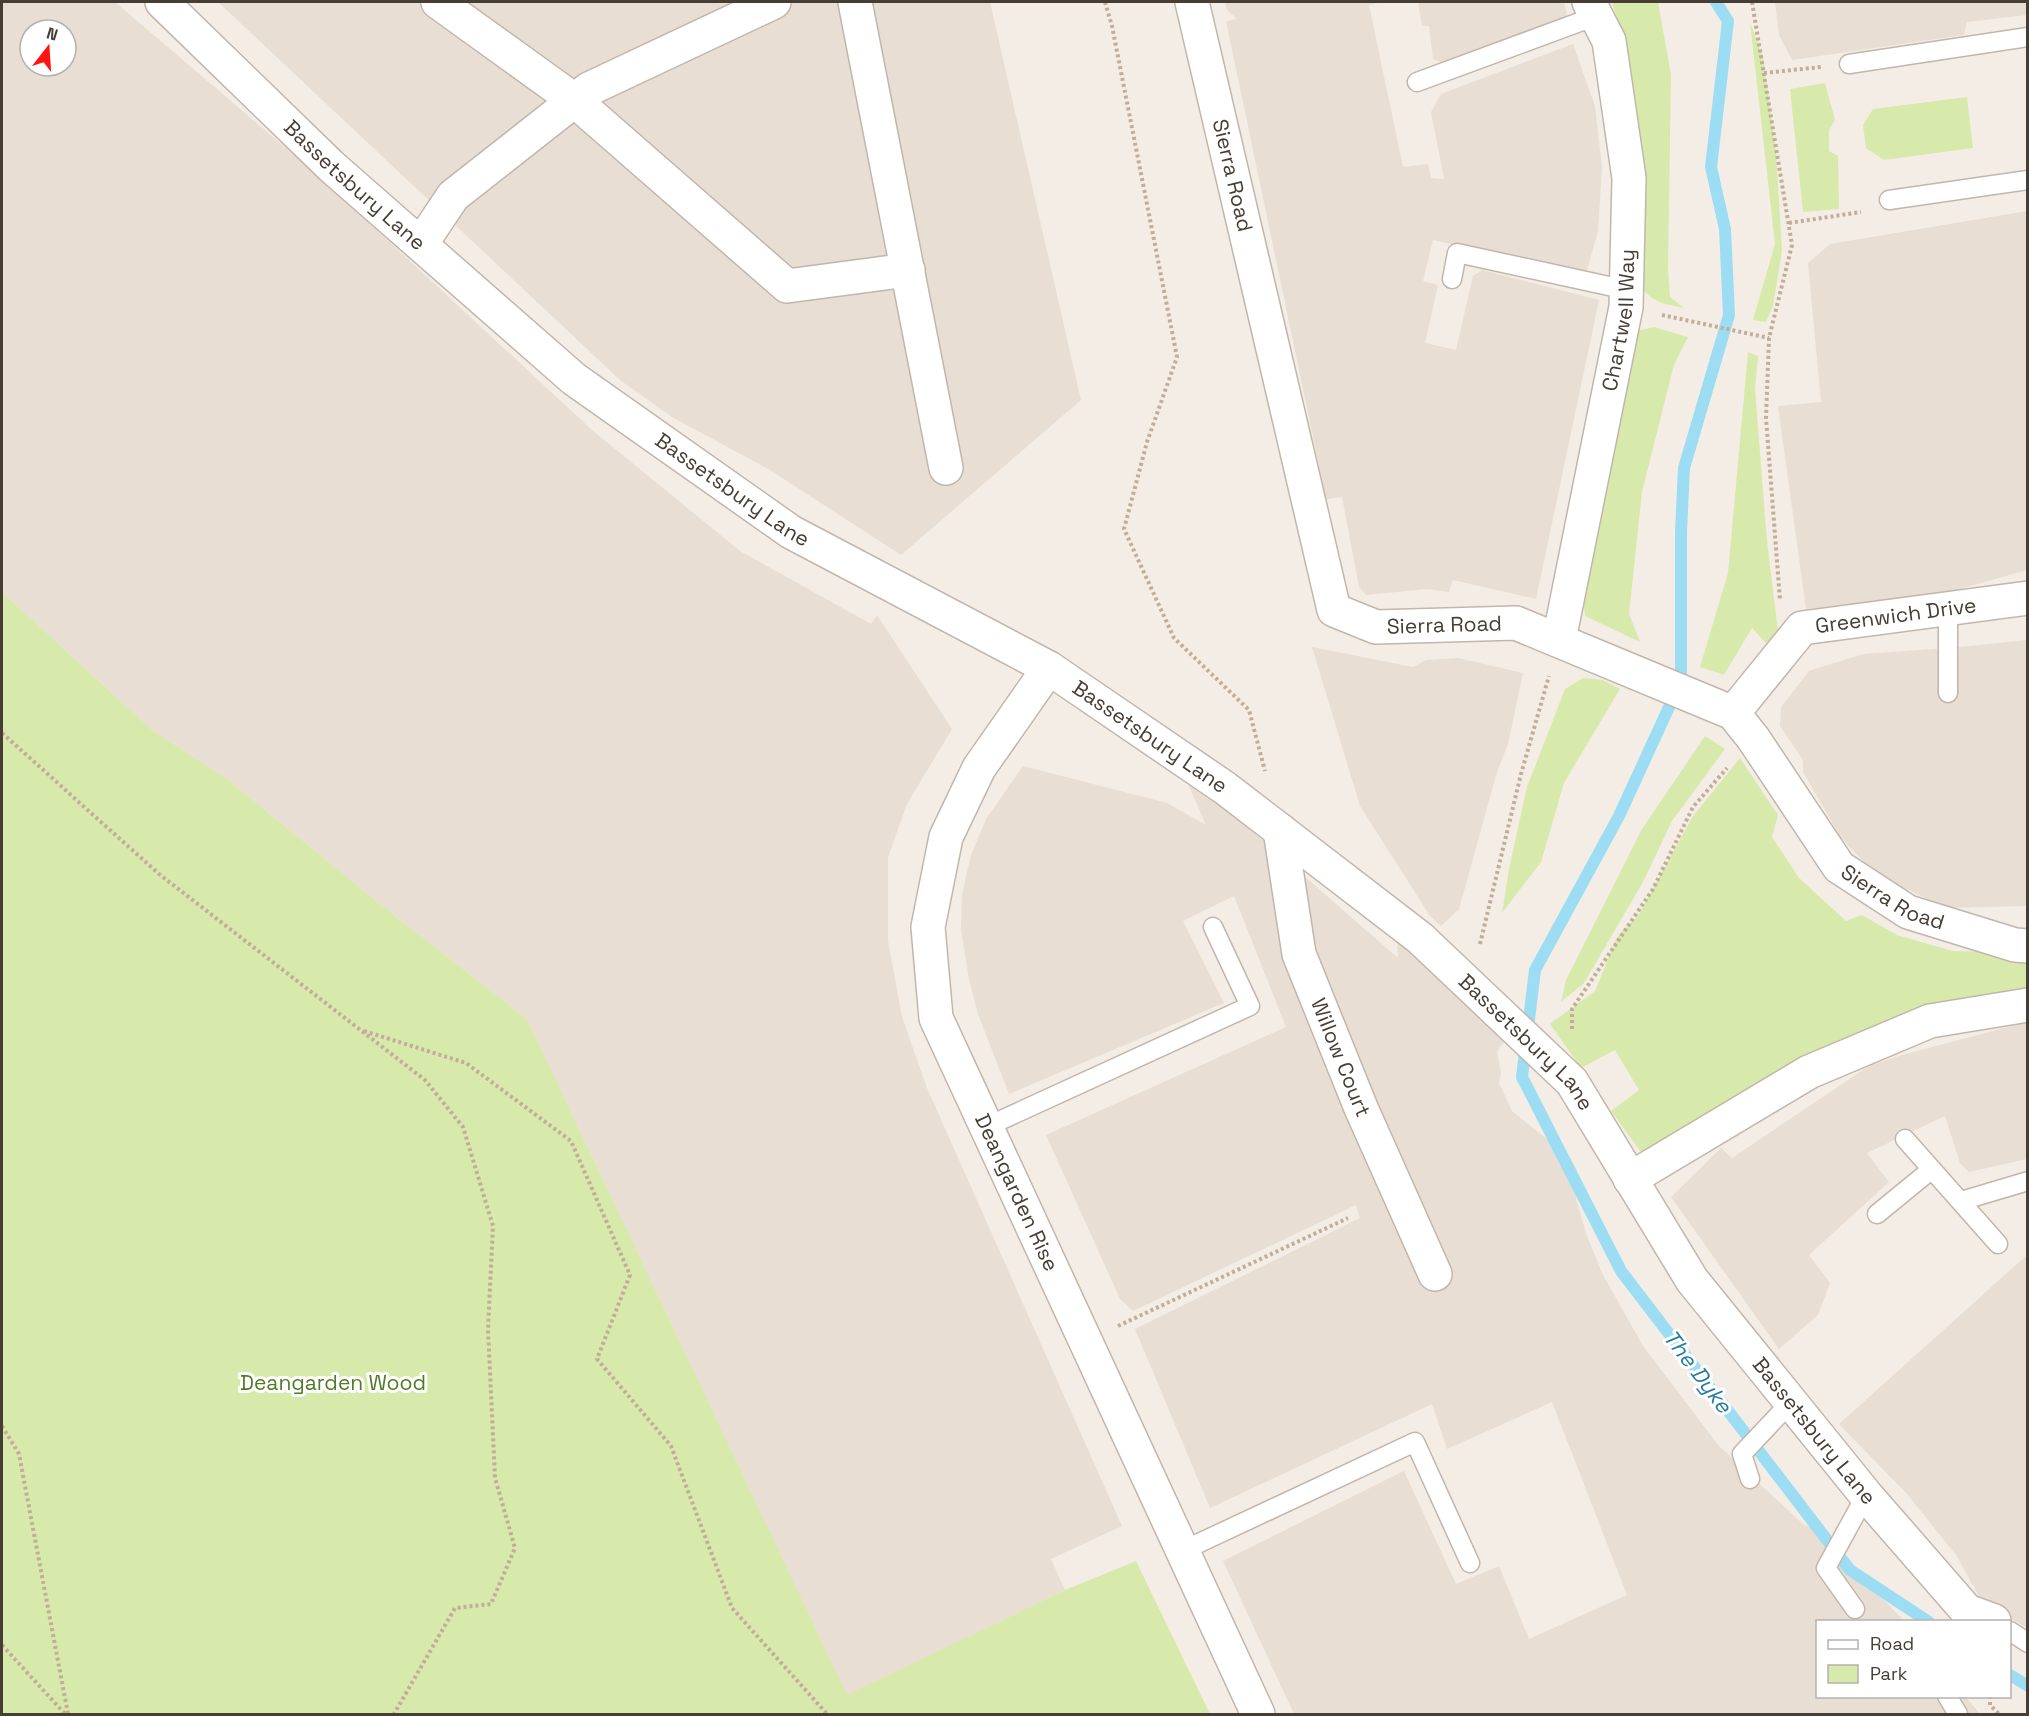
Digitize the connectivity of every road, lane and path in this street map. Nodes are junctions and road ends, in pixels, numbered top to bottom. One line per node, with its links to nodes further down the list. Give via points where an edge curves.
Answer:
1 (162, 2): 17 (street, Bassetsbury Lane, via 331,166)
2 (438, 2): 13 (street)
3 (774, 2): 13 (street, via 589,89)
4 (855, 2): 18 (street)
5 (1106, 2): 33 (path, via 1177,357 1147,442 1124,529 1174,638 1250,710)
6 (1192, 2): 26 (street, Sierra Road, via 1334,609 1376,627 1516,623)
7 (1752, 2): 11 (path)
8 (1592, 9): 12 (lane); 20 (street, Chartwell Way, via 1609,41 1629,178)
9 (2028, 37): 10 (lane)
10 (1849, 64): 11 (path)
11 (1764, 73): 16 (path)
12 (1416, 82)
13 (574, 100): 17 (street, via 453,196); 18 (street, via 787,286)
14 (2028, 180): 15 (lane)
15 (1889, 200): 16 (path, via 1874,210)
16 (1789, 223): 22 (path, via 1792,245)
17 (421, 244): 28 (street, Bassetsbury Lane, via 574,379 791,532)
18 (908, 270): 23 (street)
19 (1452, 279): 20 (lane, via 1457,253)
20 (1627, 290): 26 (street, Chartwell Way)
21 (1698, 323): 22 (path)
22 (1769, 338): 27 (path, via 1766,418)
23 (946, 468)
24 (2028, 598): 25 (street, Greenwich Drive)
25 (1948, 608): 27 (street, Greenwich Drive, via 1802,628); 29 (lane)
26 (1559, 640): 30 (street, Sierra Road); 37 (path)
27 (1784, 649): 30 (street, Greenwich Drive)
28 (1049, 668): 34 (street, Bassetsbury Lane); 41 (street, Deangarden Rise, via 979,768 946,837 928,927 936,1018)
29 (1948, 693)
30 (1720, 707): 32 (street, Sierra Road)
31 (2, 732): 39 (path, via 159,874)
32 (1753, 738): 36 (street, Sierra Road, via 1839,867 1908,912); 40 (path, via 1693,807 1653,889 1572,1009)
33 (1266, 776)
34 (1280, 830): 37 (street, Bassetsbury Lane, via 1420,938); 50 (street, Willow Court, via 1299,954 1361,1108)
35 (1213, 927): 41 (lane, via 1250,1006)
36 (2028, 946)
37 (1469, 985): 40 (street, Bassetsbury Lane)
38 (2028, 1005): 44 (street, via 1930,1021 1809,1072)
39 (361, 1030): 66 (path, via 425,1080 463,1127 493,1226 488,1329 495,1478 515,1548 490,1604 456,1608); 67 (path, via 466,1063 571,1141 630,1275 597,1359 670,1446 732,1608)
40 (1566, 1077): 44 (street, Bassetsbury Lane)
41 (986, 1127): 56 (street, Deangarden Rise)
42 (1905, 1139): 43 (lane)
43 (1932, 1169): 46 (lane); 47 (lane)
44 (1630, 1179): 52 (street, Bassetsbury Lane, via 1692,1280)
45 (2028, 1181): 46 (lane)
46 (1961, 1201): 49 (lane)
47 (1876, 1214)
48 (1348, 1218): 51 (path)
49 (1998, 1244)
50 (1435, 1274)
51 (1115, 1328)
52 (1790, 1403): 54 (lane, via 1742,1454); 55 (street, Bassetsbury Lane)
53 (2, 1426): 65 (path, via 19,1454)
54 (1750, 1479)
55 (1860, 1507): 58 (lane, via 1826,1568); 59 (street, Bassetsbury Lane)
56 (1182, 1551): 57 (lane, via 1415,1442); 68 (street, Deangarden Rise)
57 (1470, 1563)
58 (1855, 1609)
59 (1974, 1619)
60 (2011, 1632): 61 (lane)
61 (2028, 1643)
62 (2, 1645): 65 (path)
63 (1948, 1698): 69 (lane)
64 (1990, 1698): 70 (path, via 1990,1706)
65 (67, 1714)
66 (394, 1714)
67 (827, 1714)
68 (1258, 1714)
69 (1958, 1714)
70 (2000, 1714)

